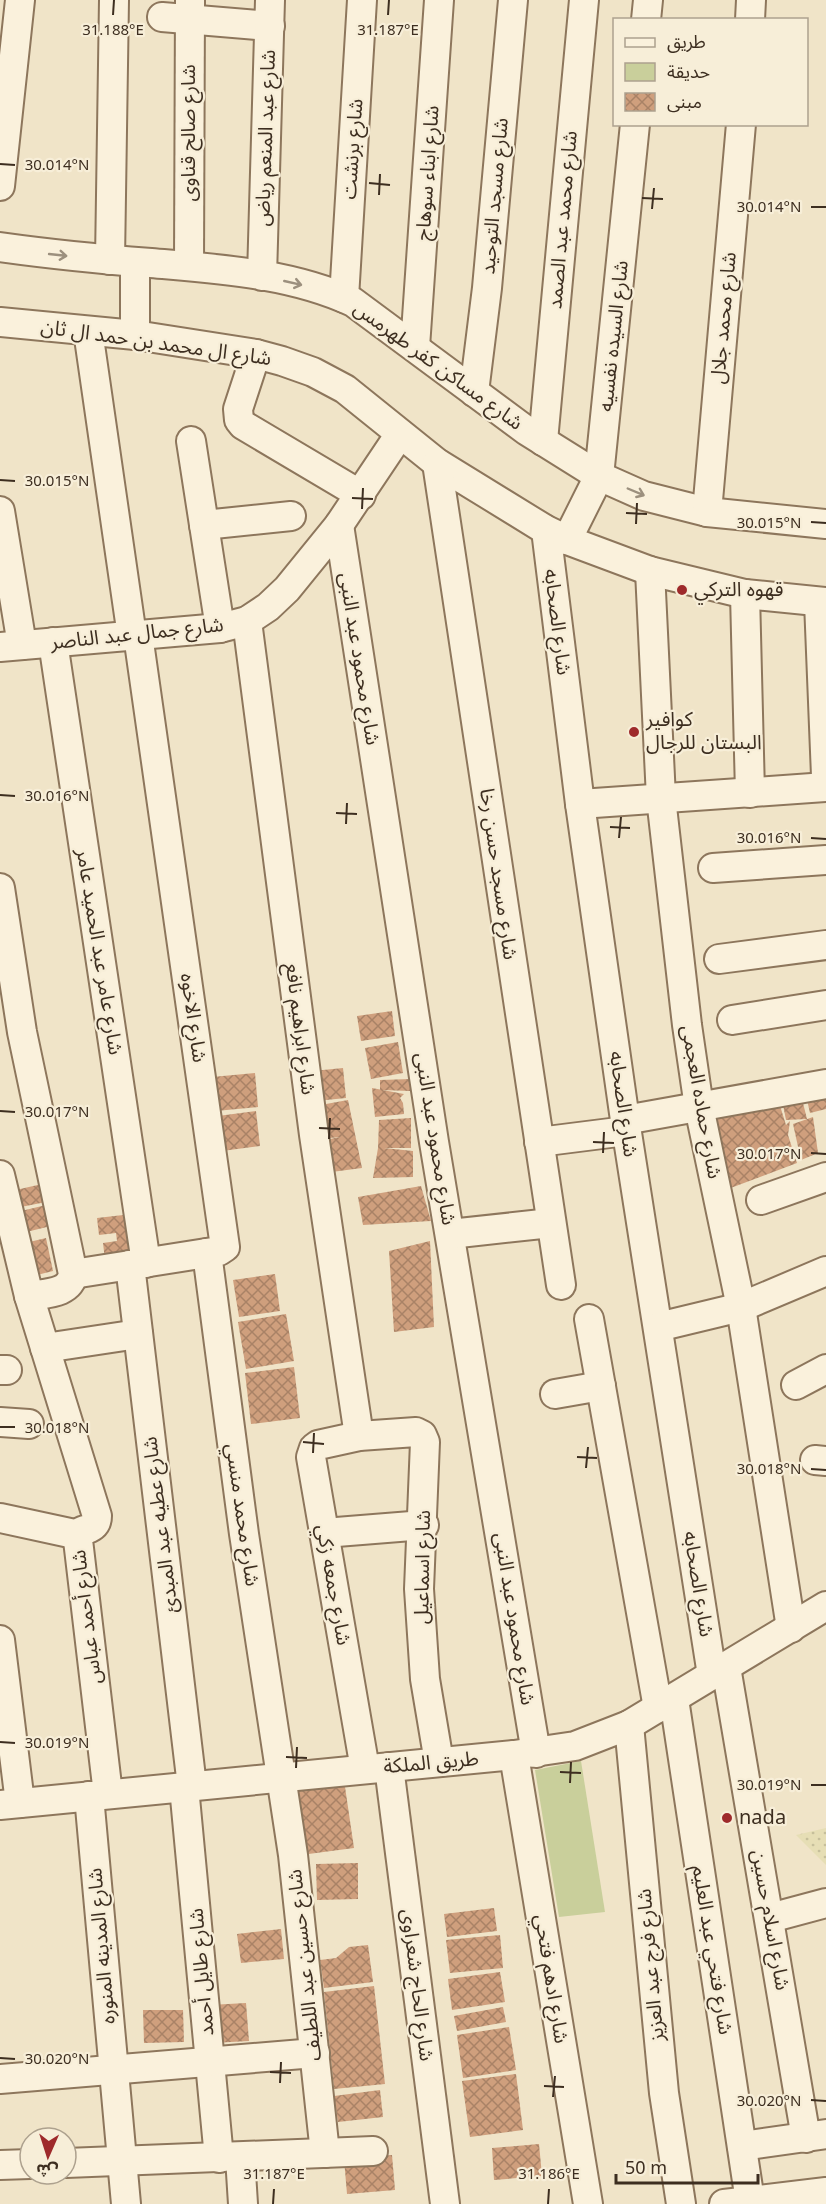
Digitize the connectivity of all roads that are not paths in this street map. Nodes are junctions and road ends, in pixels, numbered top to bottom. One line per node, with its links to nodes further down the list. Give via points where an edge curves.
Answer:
1 (20, 0): 15 (street)
2 (114, 0): 17 (street)
3 (362, 0): 20 (street, شارع برنشت)
4 (439, 0): 24 (street, شارع ابناء سوهاج)
5 (513, 0): 26 (street, شارع مسجد التوحيد)
6 (584, 0): 29 (street, شارع محمد عبد الصمد)
7 (648, 0): 11 (street)
8 (751, 0): 12 (street)
9 (181, 12): 10 (street); 18 (street, شارع صالح قناوى)
10 (270, 13): 19 (street, شارع عبد المنعم رياض)
11 (646, 18)
12 (750, 18)
13 (635, 126): 31 (street, شارع السيده نفسيه)
14 (741, 126): 34 (street, شارع محمد جلال)
15 (0, 186)
16 (0, 247): 17 (street, شارع مساكن كفر طهرمس, one-way to 17)
17 (123, 261): 18 (street, شارع مساكن كفر طهرمس); 23 (street)
18 (189, 266): 19 (street, شارع مساكن كفر طهرمس)
19 (262, 276): 20 (street, شارع مساكن كفر طهرمس, one-way to 20)
20 (344, 298): 24 (street, شارع مساكن كفر طهرمس)
21 (0, 322): 22 (street, شارع ال محمد بن حمد ال ثان)
22 (88, 331): 23 (street, شارع ال محمد بن حمد ال ثان); 44 (street)
23 (135, 335): 25 (street, شارع ال محمد بن حمد ال ثان)
24 (415, 347): 26 (street, شارع مساكن كفر طهرمس)
25 (256, 354): 27 (street, شارع ال محمد بن حمد ال ثان, via 313,372 345,389); 32 (street, via 238,409 239,420)
26 (474, 392): 29 (street, شارع مساكن كفر طهرمس)
27 (400, 434): 30 (street, شارع ال محمد بن حمد ال ثان); 32 (street, شارع جمال عبد الناصر)
28 (191, 441): 37 (street, شارع ابراهيم نافع)
29 (543, 441): 31 (street, شارع مساكن كفر طهرمس)
30 (438, 463): 39 (street, شارع ال محمد بن حمد ال ثان); 62 (street, شارع مسجد حسن رخا)
31 (599, 476): 34 (street, شارع مساكن كفر طهرمس, one-way to 34, via 644,496); 39 (street, شارع السيده نفسيه)
32 (361, 495): 38 (street, شارع جمال عبد الناصر)
33 (0, 511): 46 (street)
34 (707, 512): 36 (street, شارع مساكن كفر طهرمس)
35 (291, 516): 37 (street)
36 (826, 524)
37 (204, 525): 43 (street, شارع ابراهيم نافع)
38 (339, 525): 43 (street, شارع جمال عبد الناصر, via 268,607); 67 (street, شارع محمود عبد النبى)
39 (556, 535): 40 (street, شارع ال محمد بن حمد ال ثان); 51 (street, شارع الصحابه)
40 (650, 571): 41 (street, شارع ال محمد بن حمد ال ثان); 50 (street, شارع حماده العجمى)
41 (745, 594): 42 (street, شارع ال محمد بن حمد ال ثان); 49 (street)
42 (823, 602): 47 (street)
43 (233, 624): 44 (street, شارع جمال عبد الناصر); 85 (street, شارع ابراهيم نافع)
44 (135, 635): 45 (street, شارع جمال عبد الناصر); 68 (street, شارع الاخوه, via 225,1243 223,1250)
45 (53, 642): 46 (street, شارع جمال عبد الناصر); 69 (street, شارع عامر عبد الحميد عامر)
46 (11, 646)
47 (826, 776)
48 (826, 787): 49 (street)
49 (750, 793): 50 (street)
50 (661, 798): 51 (street); 60 (street, شارع حماده العجمى)
51 (580, 804): 61 (street, شارع الصحابه)
52 (826, 860): 53 (street)
53 (713, 868)
54 (0, 888): 71 (street, via 22,1032)
55 (826, 945): 56 (street)
56 (719, 959)
57 (826, 1005): 58 (street)
58 (732, 1020)
59 (826, 1084): 60 (street)
60 (699, 1107): 61 (street); 74 (street, شارع حماده العجمى)
61 (626, 1125): 62 (street); 76 (street, شارع الصحابه)
62 (539, 1142): 66 (street, شارع مسجد حسن رخا)
63 (0, 1175): 73 (street, شارع أحمد عباس)
64 (826, 1178): 65 (street)
65 (761, 1200)
66 (551, 1222): 67 (street); 72 (street, شارع مسجد حسن رخا)
67 (450, 1234): 96 (street, شارع محمود عبد النبى)
68 (207, 1253): 69 (street); 99 (street, شارع محمد منسي)
69 (138, 1264): 71 (street); 77 (street, شارع عطيه عبد المبدئ)
70 (826, 1271): 74 (street)
71 (73, 1274): 73 (street, via 65,1289)
72 (561, 1285)
73 (29, 1296): 78 (street, شارع أحمد عباس)
74 (741, 1307): 76 (street); 91 (street, شارع حماده العجمى)
75 (589, 1319): 81 (street, شارع فتحي عبد العليم)
76 (658, 1327): 93 (street, شارع الصحابه)
77 (138, 1334): 78 (street); 100 (street, شارع عطيه عبد المبدئ)
78 (45, 1348): 89 (street, شارع أحمد عباس, via 97,1516 93,1527)
79 (826, 1369): 80 (street)
80 (796, 1385)
81 (601, 1386): 82 (street); 94 (street, شارع فتحي عبد العليم)
82 (555, 1394)
83 (0, 1422): 84 (street)
84 (29, 1424)
85 (359, 1436): 87 (street, شارع اسماعيل, via 416,1432 422,1435 426,1442); 88 (street, شارع جمعه زكي, via 318,1445 312,1452)
86 (0, 1518): 89 (street)
87 (424, 1526): 88 (street); 97 (street, شارع اسماعيل, via 419,1589 425,1679)
88 (324, 1533): 98 (street, شارع جمعه زكي)
89 (80, 1534): 101 (street, شارع أحمد عباس)
90 (826, 1606): 91 (street, طريق الملكة)
91 (791, 1628): 93 (street, طريق الملكة)
92 (0, 1640): 102 (street)
93 (719, 1671): 94 (street, طريق الملكة); 104 (street, شارع اسلام حسين)
94 (666, 1703): 95 (street, طريق الملكة); 110 (street, شارع فتحي عبد العليم)
95 (629, 1725): 96 (street, طريق الملكة, via 575,1746); 124 (street, شارع فرج عبد العزيز, via 664,2092)
96 (525, 1754): 97 (street, طريق الملكة); 123 (street, شارع ادهم فتحي)
97 (440, 1762): 98 (street, طريق الملكة)
98 (377, 1768): 99 (street, طريق الملكة); 122 (street, شارع الحاج شعراوى)
99 (281, 1777): 100 (street, طريق الملكة); 105 (street, شارع حسين عبد اللطيف)
100 (188, 1786): 101 (street, طريق الملكة); 106 (street, شارع طايل أحمد)
101 (98, 1795): 102 (street, طريق الملكة); 107 (street, شارع المدينه المنوره)
102 (10, 1804)
103 (826, 1904): 104 (street)
104 (770, 1918): 109 (street, شارع اسلام حسين)
105 (315, 2054): 106 (street); 112 (street, شارع حسين عبد اللطيف)
106 (210, 2062): 107 (street); 113 (street, شارع طايل أحمد)
107 (112, 2070): 108 (street); 114 (street, شارع المدينه المنوره)
108 (0, 2079)
109 (816, 2136): 110 (street)
110 (742, 2146): 119 (street, شارع فتحي عبد العليم)
111 (373, 2151): 112 (street)
112 (325, 2153): 113 (street)
113 (229, 2157): 114 (street); 121 (street, شارع طايل أحمد)
114 (122, 2161): 115 (street); 120 (street, شارع المدينه المنوره)
115 (78, 2163)
116 (18, 2164): 117 (street)
117 (0, 2165)
118 (826, 2192): 119 (street)
119 (737, 2202)
120 (126, 2204)
121 (243, 2204)
122 (444, 2204)
123 (588, 2204)
124 (681, 2204)

